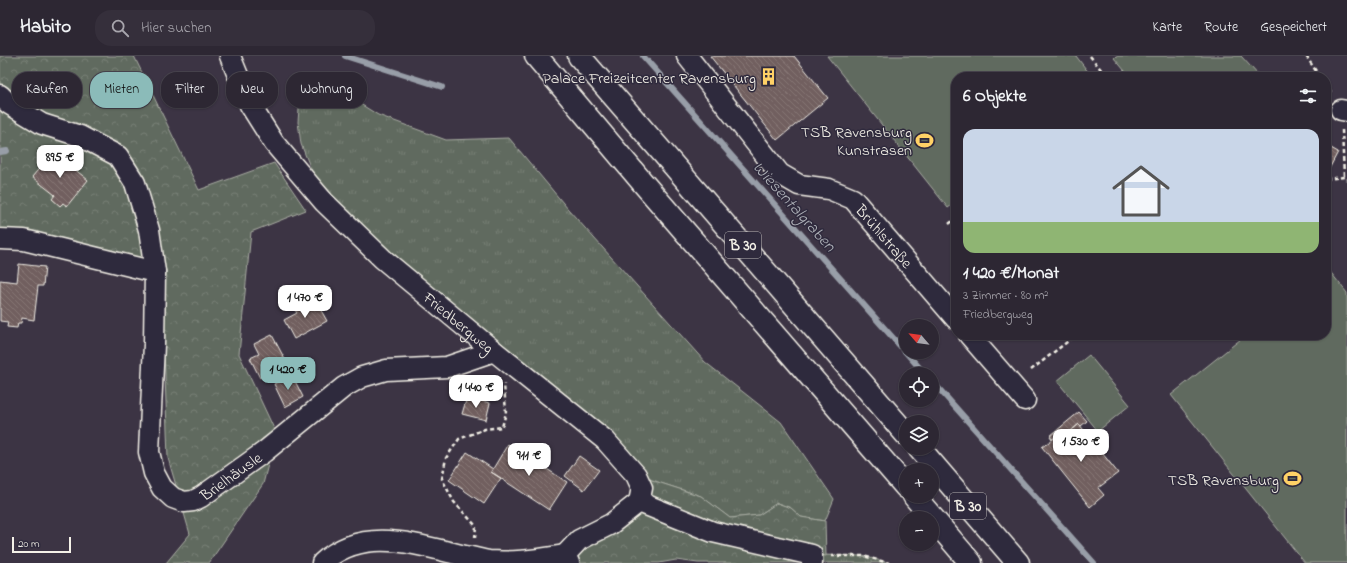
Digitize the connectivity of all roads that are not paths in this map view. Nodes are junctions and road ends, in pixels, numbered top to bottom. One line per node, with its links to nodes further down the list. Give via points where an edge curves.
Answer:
1 (230, 56): 10 (street, Friedbergweg, via 250,105 274,143 324,202 384,259)
2 (536, 56): 14 (highway, B 30)
3 (579, 56): 12 (highway, B 30)
4 (687, 56): 8 (street, Brühlstraße, via 780,174 799,185 829,189 853,199)
5 (0, 95): 7 (street, via 9,104 42,124 80,136 118,156 135,183 149,230)
6 (0, 239): 7 (street, via 24,240)
7 (155, 272): 10 (street, Brielhäusle, via 149,452 154,473 162,488 173,498 184,502 197,499 217,487 344,387 362,377 386,370 447,367)
8 (951, 313)
9 (973, 340): 11 (street)
10 (498, 355): 15 (street, Friedbergweg, via 605,440 636,475 642,488)
11 (1025, 400)
12 (899, 426)
13 (924, 455): 21 (highway, B 30)
14 (899, 479)
15 (639, 502): 17 (street, via 611,524 579,540); 18 (street, via 713,532 812,555)
16 (920, 503): 20 (highway, B 30)
17 (567, 559): 19 (street, via 488,561 406,543 367,541 348,546)
18 (819, 559)
19 (322, 563)
20 (971, 563)
21 (1018, 563)

